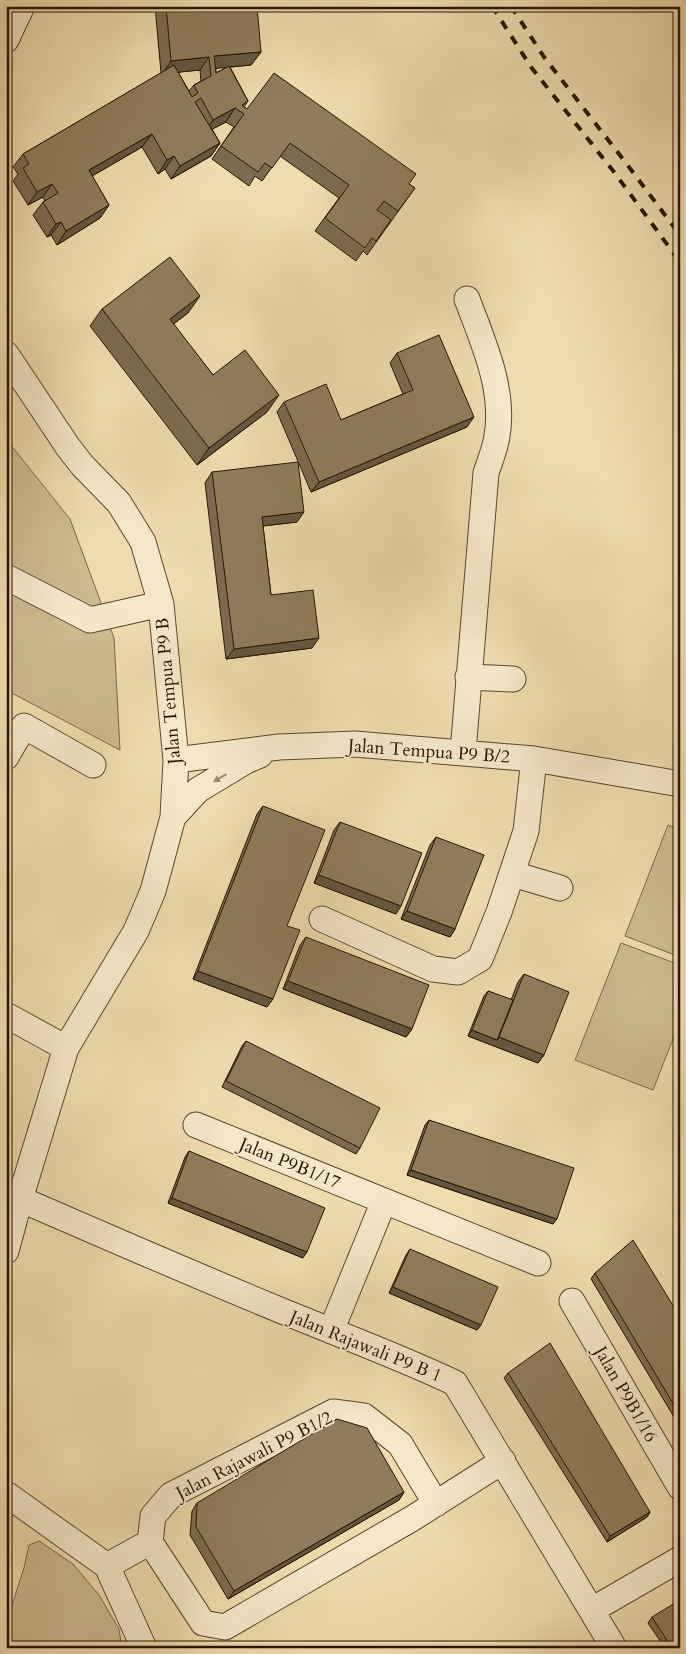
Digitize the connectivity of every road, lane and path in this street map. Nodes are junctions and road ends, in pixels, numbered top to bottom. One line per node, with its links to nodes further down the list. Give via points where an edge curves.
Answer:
1 (22, 6): 2 (street)
2 (6, 40)
3 (467, 299): 7 (street, via 488,353 498,402 497,436 486,473)
4 (6, 354): 6 (street, Jalan Tempua P9 B, via 82,465 119,503 143,542)
5 (8, 578): 6 (street, via 90,620)
6 (161, 604): 13 (street, Jalan Tempua P9 B)
7 (468, 677): 8 (street); 10 (street)
8 (513, 679)
9 (279, 747): 10 (street, Jalan Tempua P9 B/2, via 355,744); 13 (street, Jalan Tempua P9 B/2); 16 (street, one-way to 16, via 246,761 198,790)
10 (463, 752): 12 (street, Jalan Tempua P9 B/2)
11 (6, 757): 14 (street, via 24,726)
12 (534, 759): 15 (street, Jalan Tempua P9 B/2); 17 (street, via 526,831)
13 (176, 760): 16 (street, Jalan Tempua P9 B)
14 (93, 764)
15 (677, 781)
16 (173, 817): 21 (street, Jalan Tempua P9 B, via 153,891 136,932)
17 (513, 874): 18 (street); 19 (street, via 480,959 458,972 433,969)
18 (560, 888)
19 (322, 919)
20 (6, 1015): 21 (street)
21 (66, 1048): 23 (street, Jalan Tempua P9 B)
22 (196, 1125): 24 (street, Jalan P9B1/17)
23 (20, 1199): 25 (street, Jalan Tempua P9 B); 28 (street, Jalan Rajawali P9 B 1)
24 (384, 1201): 26 (street, Jalan P9B1/17); 28 (street)
25 (6, 1251)
26 (538, 1263)
27 (572, 1301): 30 (street, Jalan P9B1/16)
28 (331, 1332): 29 (street, Jalan Rajawali P9 B 1, via 455,1382)
29 (503, 1461): 32 (street); 36 (street, Jalan Rajawali P9 B 1)
30 (680, 1487)
31 (6, 1494): 35 (street)
32 (436, 1504): 33 (street, via 226,1627 203,1623); 33 (street, Jalan Rajawali P9 B1/2, via 400,1444 364,1416 333,1412 171,1495 154,1516)
33 (150, 1542): 35 (street)
34 (680, 1559): 36 (street)
35 (107, 1566): 37 (street)
36 (592, 1610): 38 (street, Jalan Rajawali P9 B 1)
37 (144, 1648)
38 (614, 1648)

